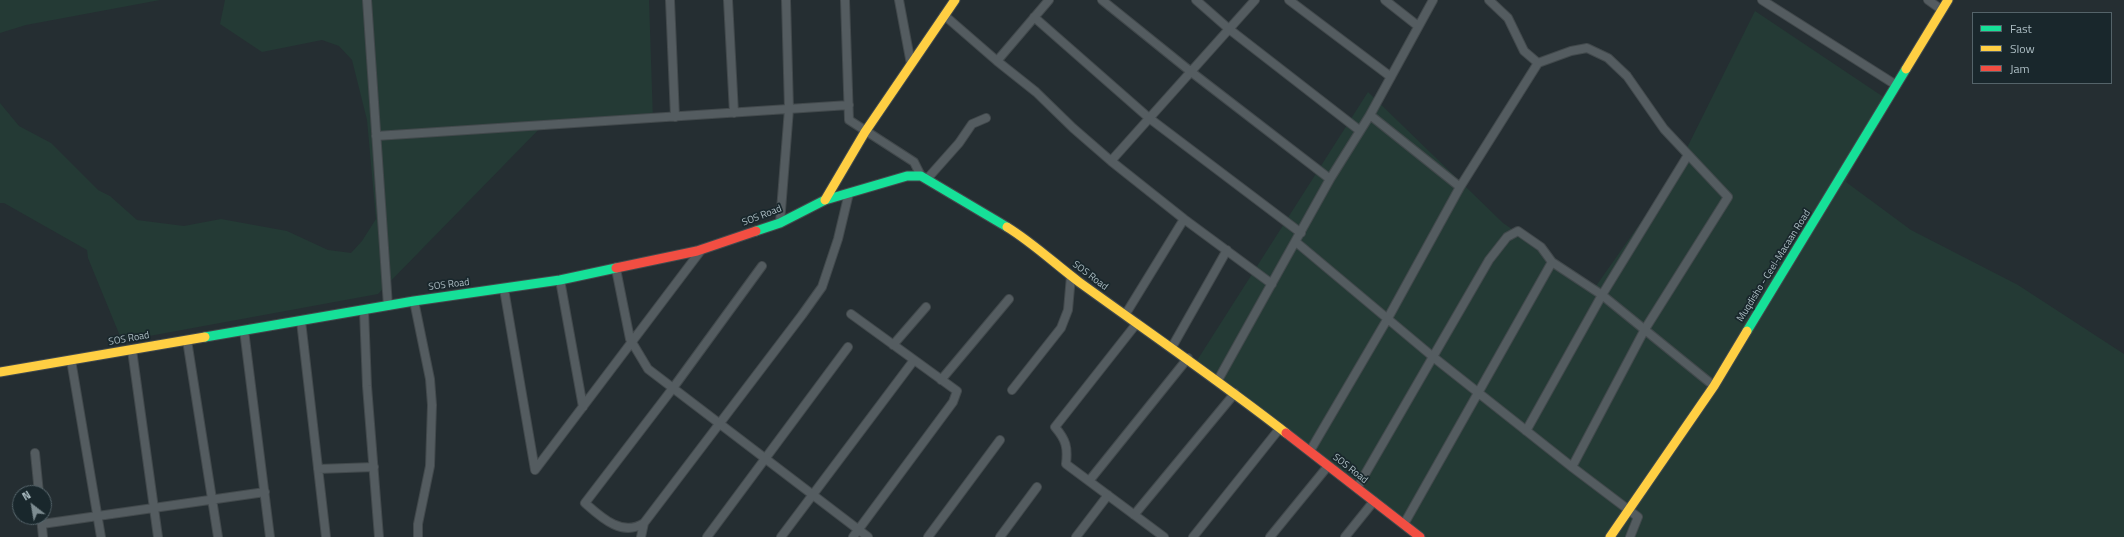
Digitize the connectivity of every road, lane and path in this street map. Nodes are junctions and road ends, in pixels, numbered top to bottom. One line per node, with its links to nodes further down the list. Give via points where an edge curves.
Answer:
1 (367, 0): 39 (street)
2 (670, 0): 34 (street)
3 (728, 0): 32 (street)
4 (786, 0): 31 (street)
5 (845, 0): 30 (street)
6 (899, 0): 26 (street)
7 (955, 0): 20 (street)
8 (1049, 0): 21 (street)
9 (1102, 0): 27 (street)
10 (1196, 0): 23 (street)
11 (1255, 0): 23 (street)
12 (1289, 0): 28 (street)
13 (1385, 0): 22 (street)
14 (1432, 0): 22 (street)
15 (1489, 0): 25 (street, via 1508,18 1524,51)
16 (1762, 0): 29 (street)
17 (1928, 0): 19 (street)
18 (1948, 0): 19 (street, Muqdisho - Ceel-Macaan Road)
19 (1942, 10): 29 (street, Muqdisho - Ceel-Macaan Road)
20 (944, 15): 24 (street); 26 (street)
21 (1034, 17): 24 (street); 36 (street)
22 (1418, 26): 28 (street)
23 (1230, 29): 27 (street); 37 (street)
24 (997, 61): 41 (street, via 1036,92)
25 (1538, 63): 40 (street, via 1587,48 1608,58 1626,76 1664,129); 44 (street)
26 (911, 64): 38 (street)
27 (1190, 71): 36 (street); 43 (street)
28 (1391, 77): 33 (street)
29 (1896, 85): 86 (street, Muqdisho - Ceel-Macaan Road)
30 (849, 106): 31 (street); 38 (street, via 849,120)
31 (789, 109): 32 (street); 48 (street)
32 (734, 113): 34 (street)
33 (1370, 115): 37 (street); 44 (street)
34 (676, 116): 39 (street)
35 (986, 118): 42 (street, via 972,124 959,143)
36 (1149, 118): 41 (street); 49 (street)
37 (1359, 130): 43 (street)
38 (865, 132): 42 (street, via 914,162); 46 (street)
39 (376, 136): 63 (street)
40 (1688, 155): 60 (street); 71 (street, via 1728,197)
41 (1111, 160): 47 (street)
42 (924, 177): 45 (street, SOS Road, via 907,176); 56 (street, SOS Road, via 1025,238)
43 (1330, 180): 49 (street)
44 (1460, 187): 68 (street)
45 (849, 193): 46 (street, SOS Road); 92 (street, via 838,239 822,287)
46 (825, 200): 48 (street, SOS Road)
47 (1184, 219): 52 (street); 67 (street)
48 (780, 223): 51 (street, SOS Road)
49 (1301, 233): 50 (street)
50 (1296, 242): 58 (street); 68 (street)
51 (702, 250): 55 (street, SOS Road); 74 (street)
52 (1227, 250): 58 (street); 77 (street)
53 (1552, 262): 60 (street); 79 (street, via 1541,247 1518,231 1508,237 1489,260); 89 (street)
54 (762, 266): 87 (street)
55 (616, 268): 57 (street, SOS Road); 74 (street)
56 (1071, 276): 67 (street, SOS Road); 88 (street, via 1068,310 1060,328)
57 (560, 280): 59 (street, SOS Road); 91 (street)
58 (1272, 284): 85 (street)
59 (504, 289): 62 (street, SOS Road); 91 (street, via 535,470)
60 (1602, 295): 71 (street); 94 (street)
61 (1009, 299): 84 (street)
62 (414, 301): 63 (street, SOS Road); 129 (street, via 430,378 432,405 430,466 418,524)
63 (388, 306): 65 (street, SOS Road)
64 (926, 307): 75 (street)
65 (364, 310): 69 (street, SOS Road); 100 (street)
66 (851, 314): 75 (street)
67 (1125, 315): 70 (street, SOS Road)
68 (1388, 318): 79 (street); 96 (street)
69 (301, 320): 72 (street, SOS Road); 102 (street)
70 (1137, 323): 77 (street, SOS Road); 103 (street, via 1055,427 1065,439 1068,448 1066,464)
71 (1645, 329): 86 (street); 101 (street)
72 (244, 330): 73 (street, SOS Road); 107 (street)
73 (186, 340): 78 (street, SOS Road); 110 (street)
74 (632, 342): 87 (street, via 648,369); 91 (street)
75 (894, 345): 82 (street)
76 (848, 347): 98 (street)
77 (1172, 347): 80 (street, SOS Road)
78 (132, 350): 81 (street, SOS Road); 112 (street)
79 (1432, 356): 89 (street); 106 (street)
80 (1188, 358): 85 (street, SOS Road); 103 (street)
81 (71, 360): 83 (street, SOS Road); 115 (street)
82 (914, 360): 84 (street); 108 (street)
83 (0, 372)
84 (941, 380): 120 (street, via 957,391 953,402)
85 (1218, 380): 90 (street, SOS Road)
86 (1714, 386): 113 (street, Muqdisho - Ceel-Macaan Road)
87 (673, 388): 92 (street); 117 (street, via 585,503 609,524 636,529)
88 (1012, 390)
89 (1479, 392): 94 (street); 118 (street)
90 (1235, 393): 93 (street, SOS Road); 114 (street)
91 (583, 407)
92 (719, 424): 98 (street); 117 (street)
93 (1280, 428): 96 (street, SOS Road); 139 (street)
94 (1526, 431): 101 (street)
95 (1000, 440): 135 (street)
96 (1310, 452): 99 (street, SOS Road)
97 (35, 453): 104 (street)
98 (765, 459): 108 (street); 131 (street)
99 (1328, 466): 106 (street, SOS Road); 140 (street)
100 (374, 467): 102 (street); 128 (street)
101 (1572, 467): 113 (street)
102 (318, 469): 127 (street)
103 (1089, 481): 109 (street)
104 (38, 485)
105 (1038, 487): 136 (street)
106 (1357, 488): 111 (street, SOS Road)
107 (265, 492): 110 (street); 126 (street)
108 (813, 495): 120 (street); 132 (street)
109 (1108, 495): 114 (street); 137 (street)
110 (212, 499): 112 (street); 125 (street)
111 (1374, 501): 118 (street, SOS Road); 141 (street)
112 (154, 508): 115 (street); 124 (street)
113 (1628, 509): 143 (street, Muqdisho - Ceel-Macaan Road); 144 (street, via 1638,517)
114 (1134, 515): 121 (street)
115 (98, 516): 116 (street); 123 (street)
116 (52, 520)
117 (644, 523): 130 (street)
118 (1404, 524): 142 (street, SOS Road)
119 (42, 525): 122 (street)
120 (859, 530): 133 (street); 134 (street)
121 (1153, 534): 138 (street)
122 (43, 537)
123 (101, 537)
124 (158, 537)
125 (218, 537)
126 (270, 537)
127 (326, 537)
128 (379, 537)
129 (418, 537)
130 (642, 537)
131 (707, 537)
132 (782, 537)
133 (853, 537)
134 (868, 537)
135 (928, 537)
136 (1000, 537)
137 (1076, 537)
138 (1164, 537)
139 (1193, 537)
140 (1270, 537)
141 (1345, 537)
142 (1420, 537)
143 (1610, 537)
144 (1630, 537)

